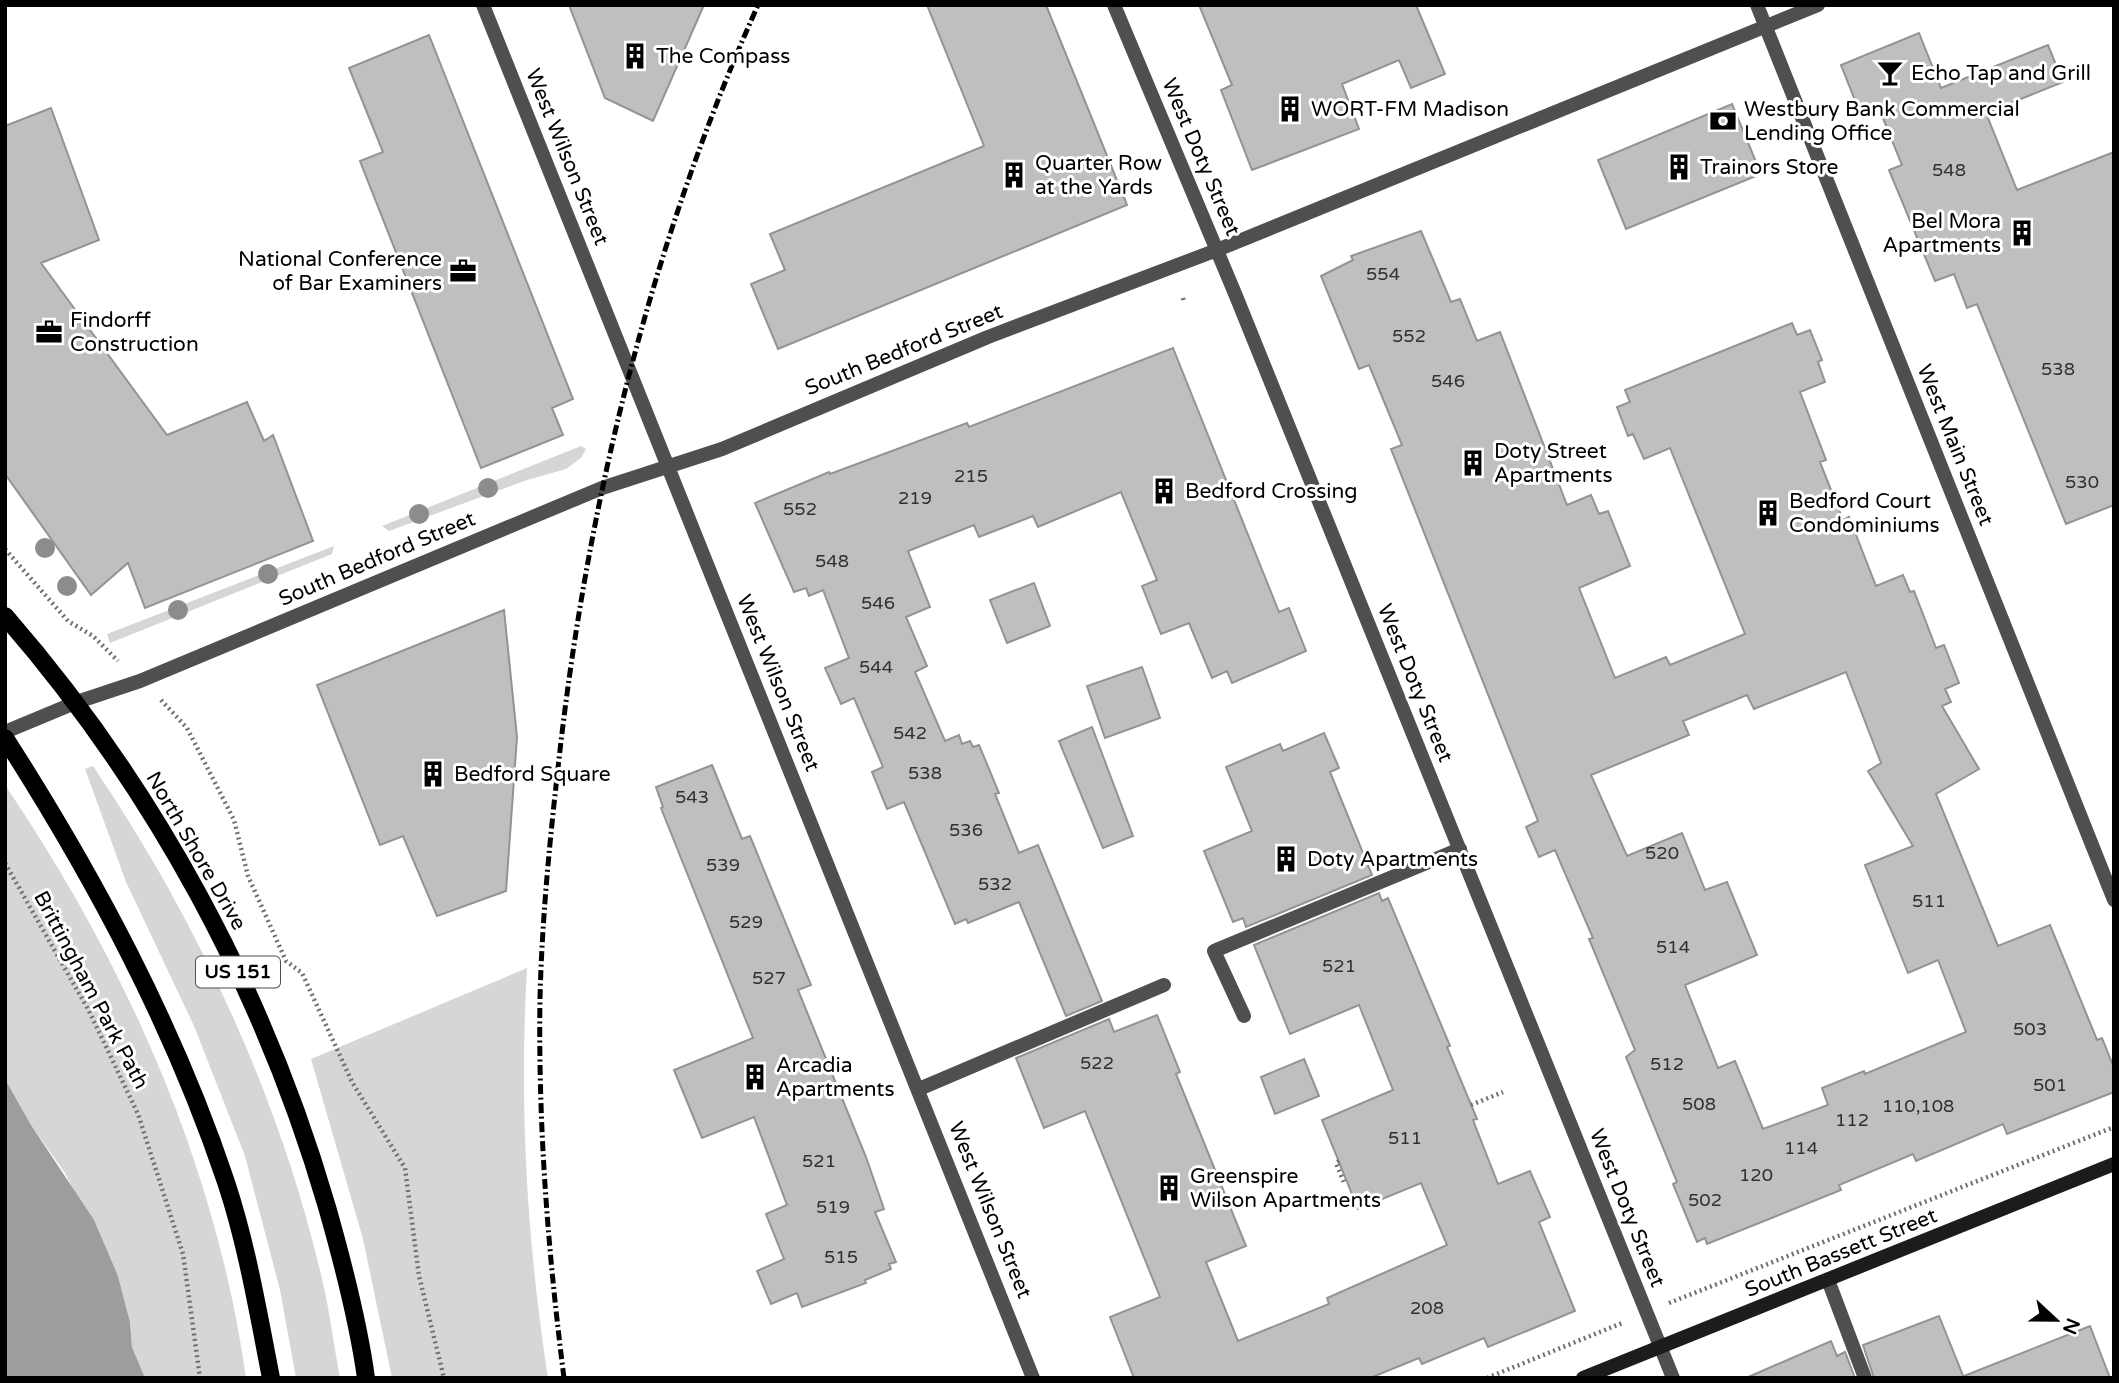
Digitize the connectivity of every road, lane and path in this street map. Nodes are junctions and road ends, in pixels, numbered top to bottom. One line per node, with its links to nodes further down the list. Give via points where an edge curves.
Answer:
1 (484, 5): 7 (street, West Wilson Street)
2 (1114, 5): 6 (street, West Doty Street)
3 (1757, 5): 5 (street, West Main Street)
4 (1818, 5): 5 (street, South Bedford Street)
5 (1766, 27): 6 (street, South Bedford Street); 16 (street, West Main Street)
6 (1217, 250): 7 (street, South Bedford Street, via 988,337 722,449); 14 (street, West Doty Street)
7 (668, 465): 11 (street, South Bedford Street, via 615,482 140,681); 19 (street, West Wilson Street)
8 (5, 549): 10 (path, via 68,621)
9 (5, 616): 11 (main road, North Shore Drive / US 151)
10 (102, 646)
11 (77, 702): 13 (street, South Bedford Street); 31 (main road, North Shore Drive / US 151, via 170,844 237,969 263,1029 315,1167 352,1305)
12 (179, 717): 32 (path, via 234,820 248,876 286,961 302,973 352,1082 405,1168 419,1276)
13 (5, 735): 30 (main road, via 97,888 170,1040 226,1182)
14 (1460, 849): 18 (street, via 1214,951); 27 (street, West Doty Street)
15 (5, 863): 29 (path, Brittingham Park Path, via 89,1011 138,1114 183,1254)
16 (2114, 900)
17 (1164, 985): 19 (street)
18 (1244, 1016)
19 (919, 1089): 33 (street, West Wilson Street)
20 (1503, 1092): 21 (path)
21 (1471, 1105)
22 (2114, 1126): 27 (path)
23 (1339, 1161): 25 (path)
24 (2114, 1164): 26 (street, South Bassett Street)
25 (1345, 1185)
26 (1828, 1280): 28 (street, South Bassett Street); 37 (street)
27 (1647, 1313): 28 (street, West Doty Street); 34 (path)
28 (1661, 1349): 35 (street, South Bassett Street); 36 (street, West Doty Street)
29 (200, 1378)
30 (271, 1378)
31 (366, 1378)
32 (444, 1378)
33 (1033, 1378)
34 (1487, 1378)
35 (1583, 1378)
36 (1673, 1378)
37 (1865, 1378)

